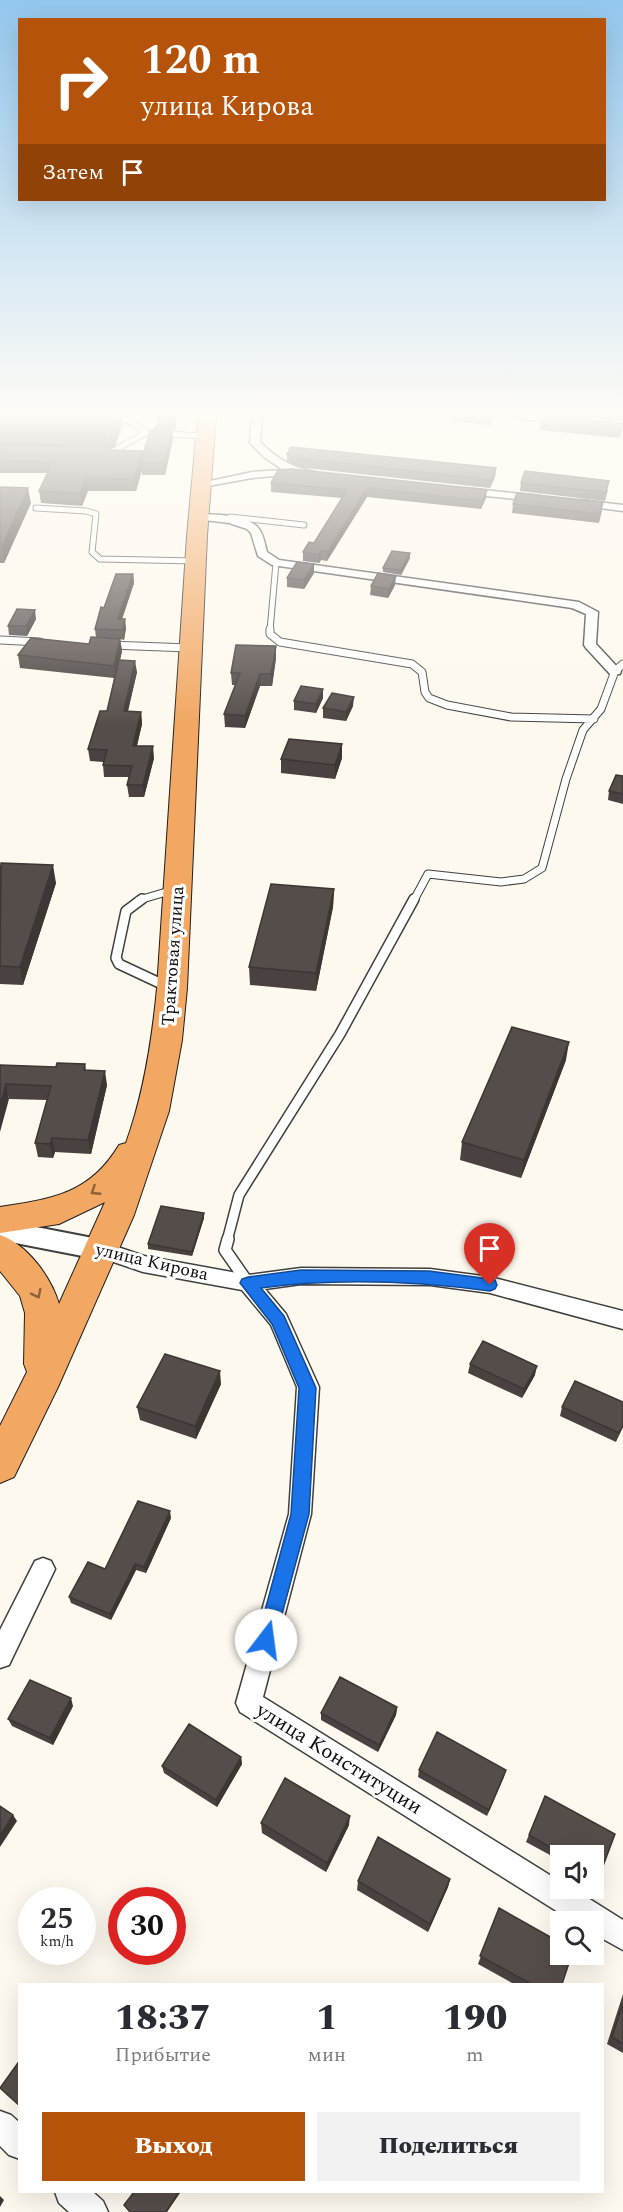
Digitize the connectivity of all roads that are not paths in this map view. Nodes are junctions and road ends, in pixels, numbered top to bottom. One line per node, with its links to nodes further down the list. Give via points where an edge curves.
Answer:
1 (95, 519): 6 (lane, via 92,552 100,559)
2 (211, 519): 6 (highway, Трактовая улица)
3 (217, 519): 7 (street, via 249,526 262,554)
4 (227, 519): 5 (lane)
5 (304, 525)
6 (196, 561): 11 (highway, Трактовая улица)
7 (276, 563): 12 (street, via 575,605 592,612 590,645); 13 (lane, via 270,634 280,642 412,664 422,672 429,698 447,705 511,717)
8 (0, 640): 9 (lane)
9 (45, 642)
10 (102, 645): 11 (lane)
11 (192, 648): 14 (highway, Трактовая улица)
12 (619, 668): 13 (lane)
13 (594, 719): 21 (lane, via 583,730 542,868 524,879 501,882 429,874 340,1034 239,1194 225,1250)
14 (178, 888): 15 (highway, Трактовая улица); 15 (lane, via 129,906 116,958 119,964)
15 (172, 988): 16 (highway, Трактовая улица)
16 (153, 1111): 17 (highway, one-way to 17, via 119,1173 97,1191 59,1211); 20 (highway, Трактовая улица)
17 (0, 1220)
18 (0, 1230): 20 (street, улица Кирова)
19 (0, 1250): 23 (highway, one-way to 23, via 23,1271 41,1297 46,1331)
20 (103, 1250): 21 (street, улица Кирова, via 142,1264); 23 (highway, Трактовая улица)
21 (248, 1283): 22 (street, улица Кирова, via 301,1276 429,1277 490,1285); 27 (street, улица Конституции, via 279,1320 308,1388 300,1514 249,1703)
22 (622, 1316)
23 (39, 1387): 24 (highway, Трактовая улица)
24 (0, 1464)
25 (43, 1569): 26 (street)
26 (0, 1656)
27 (623, 1936)
28 (0, 2126): 29 (street)
29 (18, 2142)
30 (71, 2193): 31 (street)
31 (92, 2212)

